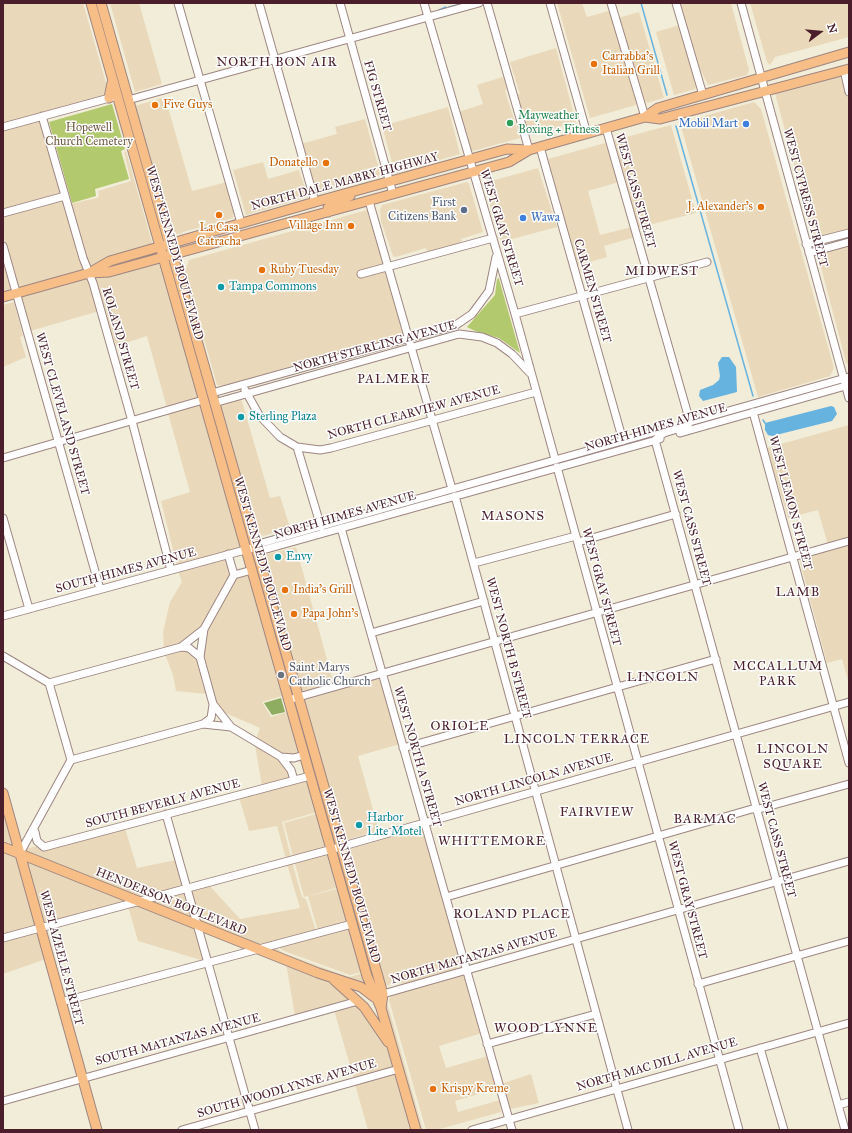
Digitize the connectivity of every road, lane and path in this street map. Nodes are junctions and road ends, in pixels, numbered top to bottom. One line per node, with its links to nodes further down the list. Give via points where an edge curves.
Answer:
1 (91, 3): 17 (main road)
2 (96, 3): 15 (main road, via 104,30)
3 (102, 3): 15 (main road, WEST KENNEDY BOULEVARD)
4 (178, 3): 22 (street)
5 (259, 3): 19 (street)
6 (340, 3): 16 (street, FIG STREET)
7 (424, 3): 14 (street, WEST GRAY STREET)
8 (478, 3): 14 (street)
9 (487, 3): 34 (street)
10 (550, 3): 32 (street)
11 (611, 3): 29 (street)
12 (676, 3): 25 (street)
13 (741, 3): 21 (street, WEST CYPRESS STREET)
14 (428, 18): 16 (street); 35 (street, WEST GRAY STREET)
15 (110, 32): 27 (main road, WEST KENNEDY BOULEVARD)
16 (350, 40): 19 (street); 37 (street, FIG STREET)
17 (102, 42): 26 (main road, via 112,76); 27 (main road, via 110,57 122,95)
18 (849, 52): 21 (main road, NORTH DALE MABRY HIGHWAY)
19 (275, 60): 22 (street); 42 (street)
20 (847, 70): 23 (main road, NORTH DALE MABRY HIGHWAY); 24 (street)
21 (762, 78): 23 (street, WEST CYPRESS STREET); 25 (main road, NORTH DALE MABRY HIGHWAY)
22 (201, 81): 27 (street); 45 (street)
23 (765, 90): 29 (main road, NORTH DALE MABRY HIGHWAY, via 660,119); 50 (street, WEST CYPRESS STREET)
24 (849, 92)
25 (703, 95): 29 (main road, NORTH DALE MABRY HIGHWAY, via 658,108)
26 (113, 97): 28 (street); 52 (main road, WEST KENNEDY BOULEVARD)
27 (128, 100): 49 (main road, WEST KENNEDY BOULEVARD)
28 (42, 116): 30 (street); 40 (street, ROLAND STREET)
29 (644, 117): 31 (main road, NORTH DALE MABRY HIGHWAY)
30 (3, 127)
31 (606, 128): 32 (main road, NORTH DALE MABRY HIGHWAY); 61 (street, WEST CASS STREET)
32 (587, 134): 33 (main road, NORTH DALE MABRY HIGHWAY)
33 (540, 147): 34 (main road, NORTH DALE MABRY HIGHWAY); 63 (street, CARMEN STREET)
34 (529, 150): 35 (main road, NORTH DALE MABRY HIGHWAY, via 507,149); 36 (main road, NORTH DALE MABRY HIGHWAY, via 509,162)
35 (469, 160): 36 (street, WEST GRAY STREET); 37 (main road, NORTH DALE MABRY HIGHWAY)
36 (472, 172): 39 (main road, NORTH DALE MABRY HIGHWAY); 47 (street, WEST GRAY STREET)
37 (390, 182): 38 (main road, NORTH DALE MABRY HIGHWAY); 39 (street, FIG STREET)
38 (360, 190): 42 (main road, NORTH DALE MABRY HIGHWAY); 43 (main road, via 344,201 329,206)
39 (393, 194): 41 (main road, NORTH DALE MABRY HIGHWAY)
40 (65, 196): 44 (street); 59 (street, ROLAND STREET)
41 (369, 201): 43 (main road, NORTH DALE MABRY HIGHWAY); 58 (street, WEST NORTH B STREET)
42 (315, 202): 45 (main road, NORTH DALE MABRY HIGHWAY)
43 (328, 212): 55 (main road, NORTH DALE MABRY HIGHWAY)
44 (3, 213)
45 (241, 223): 49 (main road, NORTH DALE MABRY HIGHWAY)
46 (849, 233): 50 (street)
47 (493, 238): 53 (street, WEST GRAY STREET); 58 (street)
48 (849, 242): 54 (street)
49 (169, 244): 52 (main road, NORTH DALE MABRY HIGHWAY); 55 (main road, WEST KENNEDY BOULEVARD)
50 (806, 244): 54 (street, WEST CYPRESS STREET)
51 (3, 246): 62 (street, WEST CLEVELAND STREET)
52 (159, 247): 56 (main road, WEST KENNEDY BOULEVARD); 59 (main road, NORTH DALE MABRY HIGHWAY, via 110,261)
53 (497, 253): 65 (street, WEST GRAY STREET); 66 (street, NORTH STERLING AVENUE, via 489,291 472,314)
54 (809, 253): 76 (street, WEST CYPRESS STREET)
55 (172, 255): 56 (main road, NORTH DALE MABRY HIGHWAY); 80 (main road, WEST KENNEDY BOULEVARD)
56 (162, 257): 59 (main road, NORTH DALE MABRY HIGHWAY, via 109,272); 70 (main road, WEST KENNEDY BOULEVARD)
57 (707, 262): 61 (street)
58 (389, 266): 60 (street); 68 (street, WEST NORTH B STREET)
59 (89, 273): 62 (main road); 88 (street, ROLAND STREET)
60 (362, 274)
61 (649, 278): 63 (street); 89 (street, WEST CASS STREET)
62 (16, 293): 64 (main road); 93 (street, WEST CLEVELAND STREET)
63 (582, 296): 65 (street); 92 (street, CARMEN STREET)
64 (3, 297)
65 (515, 314): 75 (street, WEST GRAY STREET)
66 (456, 325): 67 (street); 68 (street, NORTH STERLING AVENUE)
67 (459, 334): 69 (street, NORTH STERLING AVENUE); 75 (street, NORTH STERLING AVENUE, via 482,337 497,343 512,354)
68 (410, 340): 69 (street, WEST NORTH B STREET); 71 (street, NORTH STERLING AVENUE)
69 (412, 347): 73 (street, NORTH STERLING AVENUE); 87 (street, WEST NORTH B STREET)
70 (189, 353): 83 (main road, WEST KENNEDY BOULEVARD); 85 (main road, via 197,361 205,390)
71 (357, 354): 72 (street, NORTH STERLING AVENUE); 73 (street)
72 (339, 358): 74 (street); 77 (street, NORTH STERLING AVENUE)
73 (360, 362): 74 (street, NORTH STERLING AVENUE)
74 (341, 366): 81 (street, NORTH STERLING AVENUE)
75 (531, 375): 79 (street, WEST GRAY STREET)
76 (846, 377): 78 (street, WEST CYPRESS STREET); 84 (street, NORTH HIMES AVENUE)
77 (242, 385): 80 (street, NORTH STERLING AVENUE); 81 (street)
78 (847, 385): 82 (street, WEST CYPRESS STREET); 86 (street, NORTH HIMES AVENUE)
79 (536, 392): 87 (street, NORTH CLEARVIEW AVENUE); 98 (street, WEST GRAY STREET)
80 (212, 393): 85 (main road, WEST KENNEDY BOULEVARD)
81 (248, 393): 85 (street, NORTH STERLING AVENUE); 96 (street, via 259,415 270,428)
82 (849, 398)
83 (203, 400): 88 (street); 94 (main road, via 211,408 220,438); 109 (main road, WEST KENNEDY BOULEVARD)
84 (764, 401): 89 (street, NORTH HIMES AVENUE); 90 (street, via 758,407 715,419)
85 (214, 403): 94 (main road, WEST KENNEDY BOULEVARD)
86 (753, 412): 90 (street, NORTH HIMES AVENUE); 111 (street, WEST LEMON STREET)
87 (433, 420): 96 (street, NORTH CLEARVIEW AVENUE, via 331,448 320,450); 101 (street, WEST NORTH B STREET)
88 (132, 421): 93 (street); 113 (street, ROLAND STREET)
89 (690, 422): 91 (street, via 687,426); 92 (street, NORTH HIMES AVENUE)
90 (714, 424): 91 (street, NORTH HIMES AVENUE)
91 (655, 440): 99 (street, NORTH HIMES AVENUE); 102 (street, WEST CASS STREET)
92 (623, 441): 95 (street, NORTH HIMES AVENUE)
93 (59, 442): 97 (street); 117 (street, WEST CLEVELAND STREET)
94 (227, 446): 108 (main road, WEST KENNEDY BOULEVARD)
95 (606, 446): 98 (street, NORTH HIMES AVENUE); 99 (street, via 601,450 564,461)
96 (297, 447): 104 (street)
97 (3, 458)
98 (555, 459): 100 (street, via 549,464 521,473); 101 (street, NORTH HIMES AVENUE)
99 (557, 467): 100 (street, NORTH HIMES AVENUE); 106 (street, WEST GRAY STREET)
100 (514, 479): 101 (street, NORTH HIMES AVENUE)
101 (454, 493): 104 (street, NORTH HIMES AVENUE); 105 (street, NORTH HIMES AVENUE); 112 (street, WEST NORTH B STREET)
102 (676, 514): 106 (street); 116 (street, WEST CASS STREET)
103 (3, 518): 119 (street)
104 (320, 527): 108 (street, NORTH HIMES AVENUE, via 262,543)
105 (341, 528): 108 (street, NORTH HIMES AVENUE, via 263,550); 123 (street, WEST NORTH A STREET)
106 (577, 539): 112 (street); 120 (street, WEST GRAY STREET)
107 (849, 541): 111 (street)
108 (256, 547): 109 (street, SOUTH HIMES AVENUE); 132 (main road, WEST KENNEDY BOULEVARD)
109 (246, 550): 110 (street, SOUTH HIMES AVENUE); 114 (main road, WEST KENNEDY BOULEVARD)
110 (228, 554): 113 (street, SOUTH HIMES AVENUE); 115 (street)
111 (793, 557): 116 (street); 136 (street, WEST LEMON STREET)
112 (474, 563): 118 (street, WEST NORTH B STREET)
113 (171, 570): 117 (street, SOUTH HIMES AVENUE)
114 (252, 570): 115 (street); 133 (main road, WEST KENNEDY BOULEVARD)
115 (234, 575): 122 (street)
116 (696, 584): 120 (street); 128 (street, WEST CASS STREET)
117 (100, 589): 119 (street, SOUTH HIMES AVENUE)
118 (484, 601): 123 (street); 124 (street, WEST NORTH B STREET)
119 (29, 609): 121 (street, SOUTH HIMES AVENUE)
120 (597, 613): 124 (street); 131 (street, WEST GRAY STREET)
121 (3, 616)
122 (204, 629): 125 (street); 127 (street)
123 (371, 633): 129 (street, WEST NORTH A STREET)
124 (495, 642): 129 (street); 137 (street, WEST NORTH B STREET)
125 (181, 647): 127 (street, via 189,648); 130 (street)
126 (3, 656): 130 (street)
127 (200, 657): 135 (street)
128 (716, 659): 131 (street); 140 (street, WEST CASS STREET)
129 (382, 674): 132 (street); 141 (street, WEST NORTH A STREET)
130 (49, 683): 144 (street)
131 (617, 687): 137 (street); 145 (street, WEST GRAY STREET)
132 (298, 698): 133 (street); 157 (main road, WEST KENNEDY BOULEVARD)
133 (288, 700): 142 (main road, WEST KENNEDY BOULEVARD)
134 (849, 702): 136 (street, NORTH LINCOLN AVENUE)
135 (213, 704): 138 (street, via 212,718); 139 (street)
136 (834, 706): 140 (street, NORTH LINCOLN AVENUE); 146 (street, WEST LEMON STREET)
137 (515, 716): 141 (street); 150 (street, WEST NORTH B STREET)
138 (203, 724): 139 (street); 144 (street)
139 (231, 728): 143 (street)
140 (736, 734): 145 (street, NORTH LINCOLN AVENUE); 152 (street, WEST CASS STREET)
141 (403, 748): 154 (street, WEST NORTH A STREET)
142 (304, 755): 143 (street, via 294,758); 147 (main road, WEST KENNEDY BOULEVARD)
143 (281, 757): 148 (street)
144 (71, 760): 155 (street)
145 (638, 762): 150 (street, NORTH LINCOLN AVENUE); 156 (street, WEST GRAY STREET)
146 (849, 763)
147 (310, 776): 148 (street, SOUTH BEVERLY AVENUE); 159 (main road, WEST KENNEDY BOULEVARD)
148 (294, 780): 153 (street, SOUTH BEVERLY AVENUE)
149 (849, 784): 152 (street)
150 (536, 791): 154 (street, NORTH LINCOLN AVENUE); 162 (street, WEST NORTH B STREET)
151 (3, 793): 160 (main road, WEST AZEELE STREET)
152 (756, 809): 156 (street); 163 (street, WEST CASS STREET)
153 (166, 814): 155 (street, SOUTH BEVERLY AVENUE, via 44,847 37,841); 164 (street)
154 (424, 823): 157 (street, NORTH LINCOLN AVENUE); 165 (street, WEST NORTH A STREET)
155 (33, 829): 160 (street)
156 (658, 836): 162 (street); 167 (street, WEST GRAY STREET)
157 (340, 846): 159 (street, NORTH LINCOLN AVENUE); 180 (main road, WEST KENNEDY BOULEVARD)
158 (3, 847): 160 (main road, HENDERSON BOULEVARD)
159 (331, 849): 164 (street, NORTH LINCOLN AVENUE); 168 (main road, WEST KENNEDY BOULEVARD)
160 (20, 853): 166 (main road, HENDERSON BOULEVARD); 170 (main road, WEST AZEELE STREET)
161 (849, 861): 163 (street, NORTH MATANZAS AVENUE)
162 (555, 865): 165 (street); 172 (street, WEST NORTH B STREET)
163 (776, 882): 167 (street, NORTH MATANZAS AVENUE); 175 (street, WEST CASS STREET)
164 (187, 888): 166 (street, NORTH LINCOLN AVENUE); 169 (street)
165 (446, 897): 177 (street, WEST NORTH A STREET)
166 (137, 901): 169 (main road, HENDERSON BOULEVARD); 170 (street, NORTH LINCOLN AVENUE)
167 (678, 910): 172 (street, NORTH MATANZAS AVENUE); 179 (street, WEST GRAY STREET)
168 (352, 924): 174 (street); 183 (main road, WEST KENNEDY BOULEVARD, via 367,976)
169 (197, 925): 174 (main road, HENDERSON BOULEVARD); 176 (street)
170 (40, 927): 171 (street, NORTH LINCOLN AVENUE); 182 (main road, WEST AZEELE STREET)
171 (3, 938)
172 (576, 939): 177 (street, NORTH MATANZAS AVENUE); 184 (street, WEST NORTH B STREET)
173 (849, 941): 175 (street)
174 (258, 949): 176 (street); 178 (main road, HENDERSON BOULEVARD)
175 (796, 956): 179 (street); 186 (street, WEST CASS STREET)
176 (208, 963): 182 (street); 187 (street)
177 (466, 970): 180 (street, NORTH MATANZAS AVENUE); 188 (street, WEST NORTH A STREET)
178 (331, 978): 181 (main road, HENDERSON BOULEVARD); 183 (main road, HENDERSON BOULEVARD, via 364,988)
179 (698, 984): 191 (street, WEST GRAY STREET)
180 (383, 994): 183 (main road)
181 (358, 1000): 187 (street, SOUTH MATANZAS AVENUE); 189 (main road, HENDERSON BOULEVARD)
182 (61, 1002): 193 (main road, WEST AZEELE STREET)
183 (381, 1008): 189 (main road, WEST KENNEDY BOULEVARD)
184 (596, 1014): 188 (street); 194 (street, WEST NORTH B STREET)
185 (849, 1023): 186 (street, NORTH MAC DILL AVENUE)
186 (817, 1032): 190 (street, NORTH MAC DILL AVENUE); 197 (street, WEST CASS STREET)
187 (228, 1038): 193 (street, SOUTH MATANZAS AVENUE); 198 (street)
188 (488, 1044): 199 (street, WEST NORTH A STREET)
189 (393, 1048): 192 (main road, WEST KENNEDY BOULEVARD)
190 (760, 1048): 191 (street, NORTH MAC DILL AVENUE); 208 (street)
191 (718, 1060): 194 (street, NORTH MAC DILL AVENUE); 207 (street, WEST GRAY STREET)
192 (399, 1069): 198 (street, SOUTH WOODLYNNE AVENUE); 203 (main road, WEST KENNEDY BOULEVARD)
193 (82, 1078): 195 (street, SOUTH MATANZAS AVENUE); 200 (main road, WEST AZEELE STREET)
194 (616, 1089): 199 (street, NORTH MAC DILL AVENUE); 206 (street, WEST NORTH B STREET)
195 (3, 1101)
196 (849, 1102): 197 (street)
197 (838, 1105): 209 (street, WEST CASS STREET)
198 (250, 1112): 201 (street, SOUTH WOODLYNNE AVENUE); 202 (street)
199 (508, 1120): 204 (street, NORTH MAC DILL AVENUE); 205 (street, WEST NORTH A STREET)
200 (96, 1130)
201 (182, 1130)
202 (255, 1130)
203 (416, 1130)
204 (472, 1130)
205 (512, 1130)
206 (628, 1130)
207 (739, 1130)
208 (784, 1130)
209 (845, 1130)

